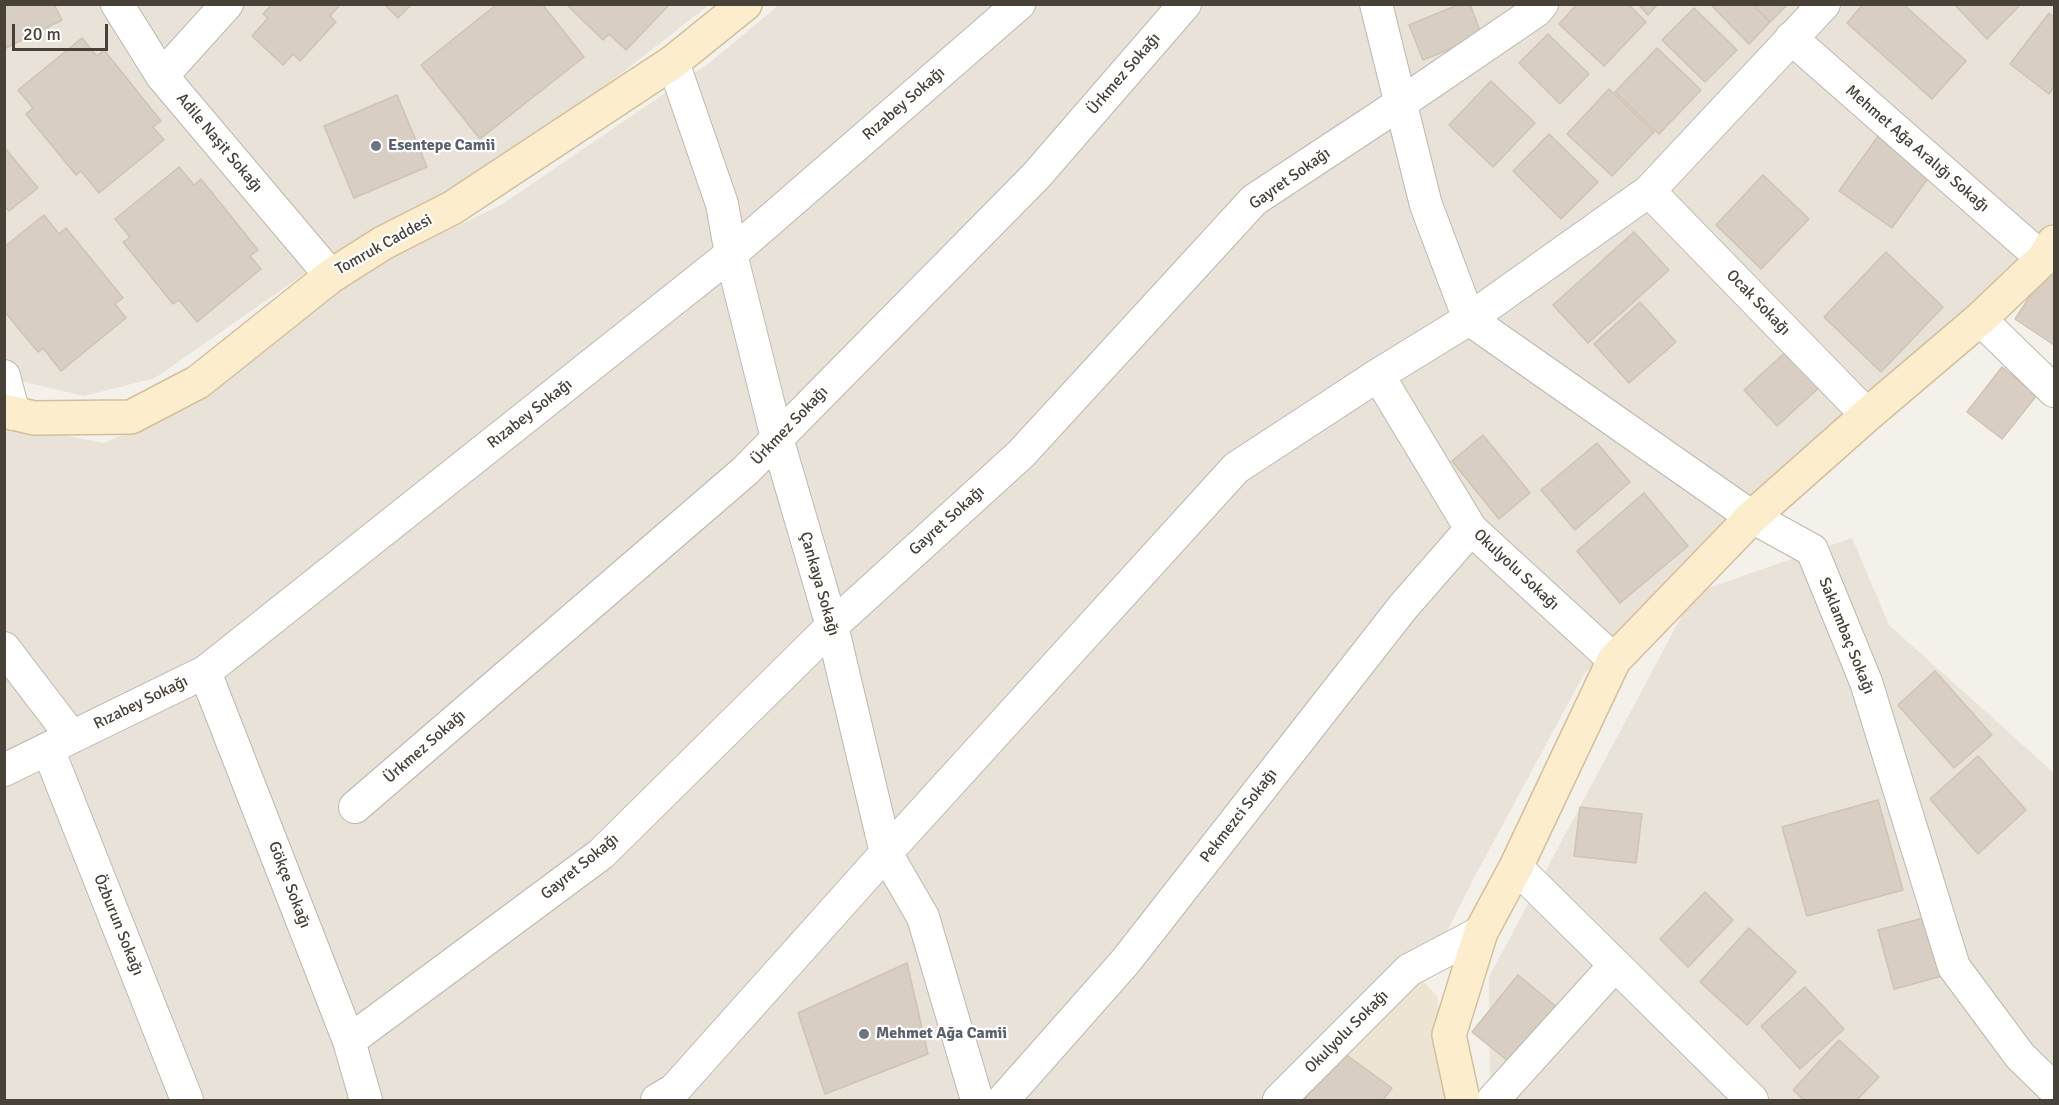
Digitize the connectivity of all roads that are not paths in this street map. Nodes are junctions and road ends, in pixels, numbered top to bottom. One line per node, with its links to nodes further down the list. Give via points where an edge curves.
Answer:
1 (117, 4): 11 (street, Adile Naşit Sokağı)
2 (227, 4): 11 (street)
3 (745, 4): 10 (street, Tomruk Caddesi)
4 (1019, 4): 15 (street, Rızabey Sokağı)
5 (1185, 4): 24 (street, Ürkmez Sokağı, via 1036,176)
6 (1376, 4): 12 (street)
7 (1542, 4): 12 (street, Gayret Sokağı)
8 (1824, 4): 9 (street)
9 (1791, 39): 13 (street); 14 (street, Mehmet Ağa Aralığı Sokağı)
10 (673, 62): 15 (street, Çankaya Sokağı, via 722,204); 16 (street, Tomruk Caddesi, via 452,208 383,243)
11 (162, 76): 16 (street, Adile Naşit Sokağı)
12 (1401, 103): 17 (street, via 1426,205); 27 (street, Gayret Sokağı, via 1254,200 1021,454)
13 (1649, 191): 17 (street); 23 (street, Ocak Sokağı)
14 (2049, 251): 18 (street)
15 (731, 254): 24 (street, Çankaya Sokağı); 30 (street, Rızabey Sokağı)
16 (330, 276): 22 (street, Tomruk Caddesi, via 198,382 130,417 34,418)
17 (1469, 319): 19 (street); 25 (street, Saklambaç Sokağı)
18 (1980, 320): 21 (street); 23 (street)
19 (1378, 375): 26 (street, Okulyolu Sokağı); 34 (street, via 1236,468)
20 (4, 376): 22 (street)
21 (2052, 385)
22 (9, 412)
23 (1867, 415): 25 (street)
24 (777, 438): 27 (street, Çankaya Sokağı); 33 (street, Ürkmez Sokağı, via 745,471)
25 (1752, 517): 29 (street); 39 (street, Saklambaç Sokağı, via 1812,550 1866,682 1954,967 2020,1056)
26 (1471, 529): 29 (street, Okulyolu Sokağı); 44 (street, Pekmezci Sokağı, via 1402,607 1125,962)
27 (832, 626): 34 (street, Çankaya Sokağı); 38 (street, Gayret Sokağı, via 600,854)
28 (4, 648): 31 (street, Özburun Sokağı)
29 (1614, 660): 35 (street)
30 (205, 672): 31 (street, Rızabey Sokağı); 38 (street, Gökçe Sokağı)
31 (60, 743): 32 (street, Rızabey Sokağı); 40 (street, Özburun Sokağı)
32 (4, 770)
33 (355, 807)
34 (886, 853): 42 (street, via 674,1090); 43 (street, Çankaya Sokağı, via 923,917)
35 (1516, 867): 36 (street); 37 (street)
36 (1481, 932): 45 (street, Okulyolu Sokağı, via 1409,970); 46 (street, via 1449,1035)
37 (1615, 965): 47 (street); 48 (street)
38 (349, 1041): 41 (street, Gökçe Sokağı)
39 (2055, 1089)
40 (187, 1101)
41 (366, 1101)
42 (657, 1101)
43 (976, 1101)
44 (1003, 1101)
45 (1279, 1101)
46 (1463, 1101)
47 (1493, 1101)
48 (1752, 1101)

